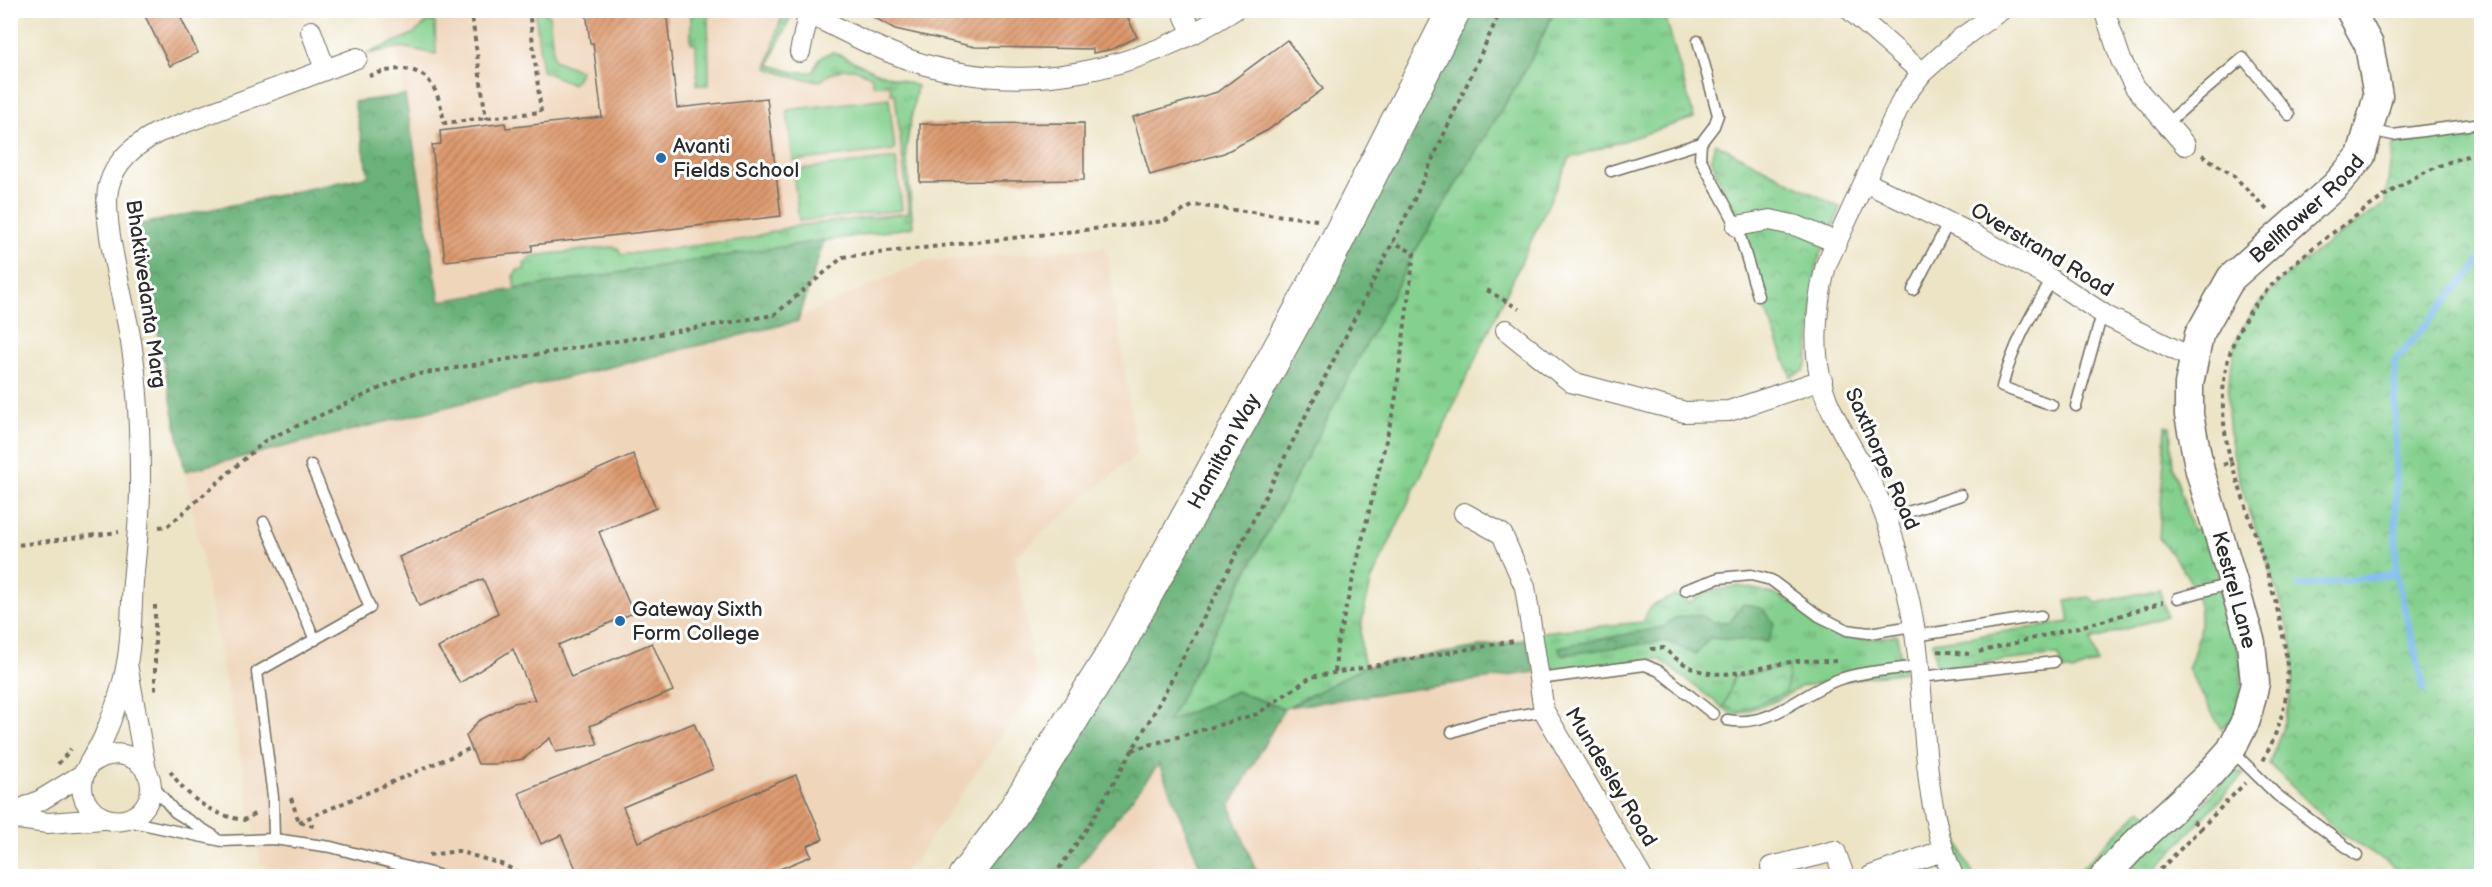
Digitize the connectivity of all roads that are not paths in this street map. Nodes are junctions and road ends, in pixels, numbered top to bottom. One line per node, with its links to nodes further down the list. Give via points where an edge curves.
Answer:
1 (1182, 10): 10 (street)
2 (1234, 10): 10 (street)
3 (1454, 10): 67 (highway, Hamilton Way, via 1319,276 1116,649 1009,819)
4 (1850, 10): 15 (street)
5 (2001, 10): 15 (street, Saxthorpe Road)
6 (2104, 10): 17 (street, via 2135,87)
7 (2350, 10): 19 (street, Bellflower Road, via 2369,45 2378,96)
8 (809, 12): 10 (street, via 915,61 993,77 1096,71 1133,61); 12 (street)
9 (311, 31): 14 (street)
10 (1193, 34)
11 (1698, 41): 20 (lane, via 1718,114)
12 (800, 52)
13 (357, 58): 14 (street, Bhaktivedanta Marg)
14 (325, 69): 48 (street, Bhaktivedanta Marg, via 157,134 128,153 112,175 106,205 131,343 141,481)
15 (1922, 73): 23 (street, Saxthorpe Road, via 1903,98)
16 (2289, 115): 17 (lane, via 2243,58)
17 (2167, 123): 21 (street)
18 (2481, 123): 19 (lane, via 2393,135)
19 (2369, 130): 32 (street, Bellflower Road, via 2361,156 2336,185 2231,278 2199,335)
20 (1701, 143): 22 (lane); 25 (lane, via 1701,158)
21 (2185, 145)
22 (1611, 171)
23 (1865, 182): 24 (street, Overstrand Road); 26 (street, Saxthorpe Road)
24 (1949, 222): 27 (street, Overstrand Road); 28 (lane)
25 (1737, 226): 26 (street, via 1770,220); 29 (lane)
26 (1836, 242): 33 (street, Saxthorpe Road, via 1819,293 1816,345)
27 (2052, 280): 30 (street, Overstrand Road); 34 (lane, via 2009,360 2002,387)
28 (1912, 290)
29 (1758, 296)
30 (2102, 314): 32 (street, Overstrand Road); 35 (lane)
31 (1506, 330): 33 (street, via 1571,382 1685,412 1729,411)
32 (2194, 359): 41 (street, Kestrel Lane, via 2188,415 2200,471)
33 (1822, 380): 39 (street, Saxthorpe Road, via 1829,405)
34 (2052, 405)
35 (2076, 406)
36 (311, 465): 46 (lane, via 370,608)
37 (1960, 495): 39 (lane)
38 (1464, 513): 50 (street, Mundesley Road, via 1502,534 1524,587)
39 (1887, 519): 45 (street, Saxthorpe Road)
40 (264, 522): 46 (lane)
41 (2234, 583): 43 (lane); 55 (street, Kestrel Lane, via 2251,643 2255,683 2246,720)
42 (1685, 590): 45 (lane, via 1719,578 1751,575 1771,580 1819,616 1847,630)
43 (2178, 598)
44 (2042, 616): 45 (lane)
45 (1914, 631): 49 (street, Saxthorpe Road)
46 (315, 640): 61 (lane, via 257,672 273,797)
47 (2054, 662): 49 (lane)
48 (127, 664): 56 (street, via 104,737); 57 (street)
49 (1920, 671): 53 (lane, via 1840,679 1769,718 1740,723); 63 (street, Saxthorpe Road, via 1933,810)
50 (1539, 679): 51 (street, Mundesley Road); 52 (lane, via 1645,665 1659,671)
51 (1544, 711): 54 (lane, via 1485,721); 68 (street, Mundesley Road)
52 (1713, 714)
53 (1726, 720)
54 (1452, 732)
55 (2231, 750): 64 (lane, via 2277,795); 72 (street, Kestrel Lane)
56 (87, 769): 57 (street, via 109,753 120,753 131,756); 58 (street); 59 (street, via 82,795 87,805)
57 (148, 776): 60 (street, via 150,791 142,810); 62 (lane, via 158,795 175,812)
58 (10, 816): 59 (street, via 48,823)
59 (104, 819): 60 (street)
60 (125, 820): 62 (lane)
61 (274, 839): 62 (lane); 66 (lane, via 331,847)
62 (222, 841)
63 (1942, 851): 70 (street); 71 (street, Saxthorpe Road)
64 (2357, 855)
65 (1771, 867): 69 (street, via 1835,851)
66 (441, 876)
67 (965, 876)
68 (1641, 876)
69 (1844, 876)
70 (1871, 876)
71 (1953, 876)
72 (2105, 876)

